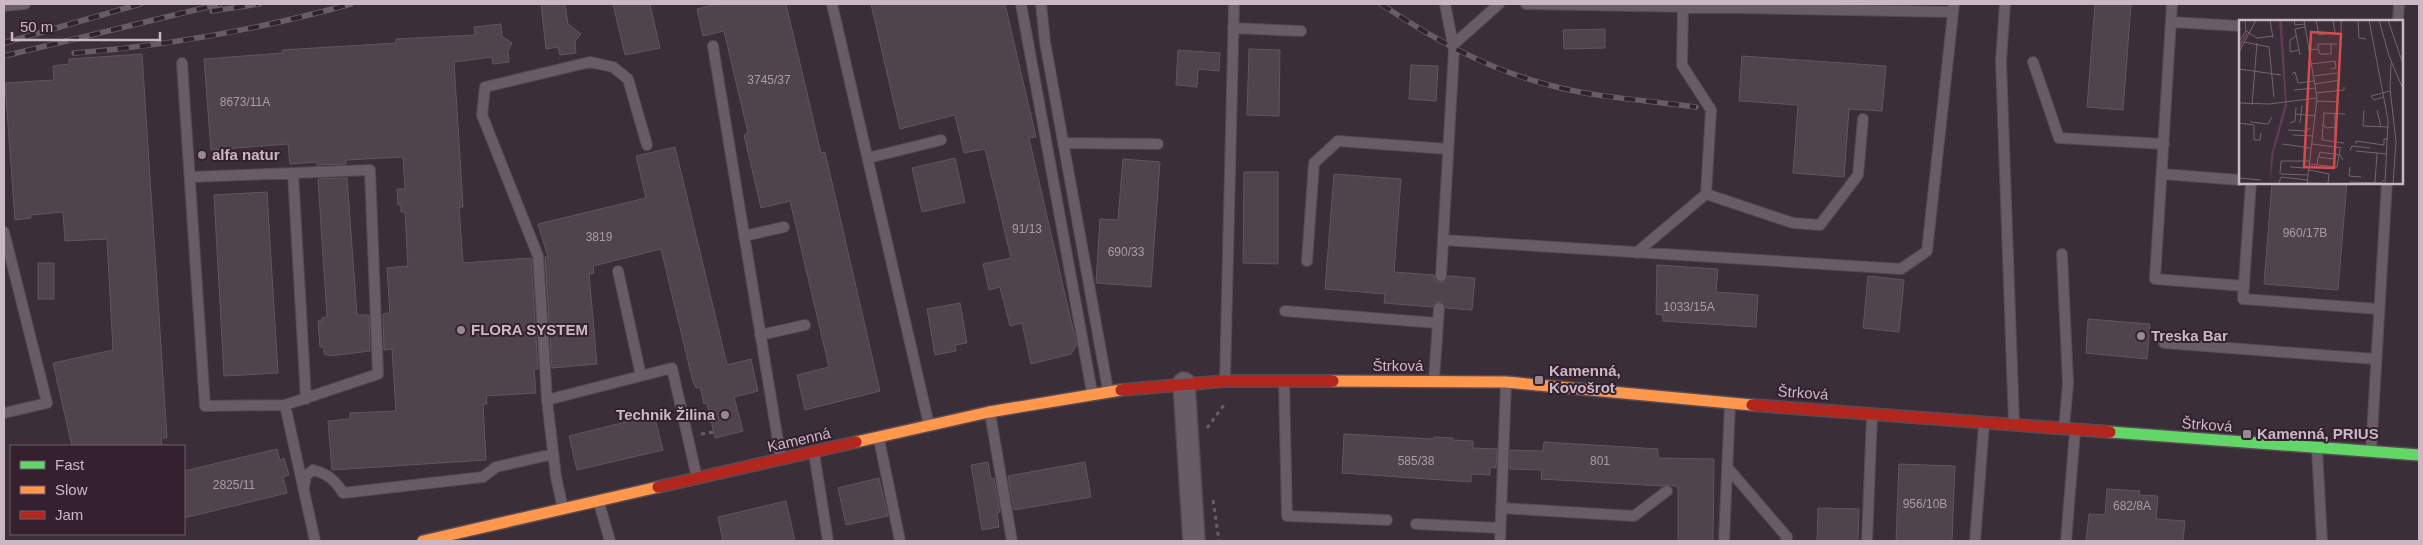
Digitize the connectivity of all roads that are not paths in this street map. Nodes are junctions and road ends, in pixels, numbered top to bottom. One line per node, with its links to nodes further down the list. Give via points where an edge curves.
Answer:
1 (25, 4): 12 (lane)
2 (832, 4): 31 (lane)
3 (1021, 4): 64 (lane)
4 (1040, 4): 26 (lane)
5 (1234, 4): 18 (lane)
6 (1445, 4): 20 (lane)
7 (1499, 4): 20 (lane)
8 (1526, 4): 13 (lane)
9 (2005, 4): 73 (lane, via 2001,61)
10 (2172, 4): 16 (lane)
11 (2399, 4): 15 (lane)
12 (4, 6)
13 (1683, 7): 14 (lane); 38 (lane, via 1682,65 1711,110)
14 (1953, 8): 43 (lane, via 1928,252 1902,269)
15 (2398, 20)
16 (2171, 22): 17 (lane); 28 (lane)
17 (2239, 26)
18 (1233, 28): 19 (lane); 59 (lane)
19 (1300, 31)
20 (1454, 44): 30 (lane)
21 (712, 46): 41 (lane)
22 (2033, 62): 28 (lane, via 2059,138)
23 (182, 63): 34 (lane)
24 (1863, 119): 38 (lane, via 1858,175 1820,225 1793,223)
25 (941, 140): 31 (lane)
26 (1063, 142): 27 (lane); 63 (lane)
27 (1158, 144)
28 (2164, 144): 33 (lane)
29 (647, 145): 66 (lane, via 628,79 613,66 590,62 485,87 482,116 538,256)
30 (1448, 149): 42 (lane); 45 (lane, via 1338,142 1314,163)
31 (868, 158): 74 (lane)
32 (293, 173): 34 (lane); 65 (lane); 65 (lane, via 370,170 378,374)
33 (2162, 174): 35 (lane); 48 (lane, via 2155,279)
34 (190, 177): 68 (lane, via 205,406)
35 (2239, 180)
36 (2251, 184): 48 (lane)
37 (2387, 184): 51 (lane)
38 (1706, 194): 43 (lane)
39 (784, 227): 41 (lane)
40 (4, 232): 70 (lane, via 47,403)
41 (744, 236): 54 (lane)
42 (1443, 240): 43 (lane); 47 (lane)
43 (1636, 253)
44 (2062, 254): 75 (lane)
45 (1307, 261)
46 (618, 271): 57 (lane)
47 (1441, 276)
48 (2244, 286): 51 (lane, via 2243,299)
49 (1439, 308): 52 (lane)
50 (1285, 310): 52 (lane)
51 (2379, 310): 56 (lane)
52 (1438, 323): 60 (lane)
53 (805, 325): 54 (lane)
54 (760, 335): 82 (lane)
55 (2164, 343): 56 (lane)
56 (2375, 358): 79 (lane)
57 (641, 376): 66 (lane); 84 (lane, via 672,368)
58 (1284, 380): 59 (street, Štrková); 60 (street, Štrková); 90 (lane, via 1287,516)
59 (1225, 381): 62 (street, Štrková)
60 (1434, 381): 61 (street, Štrková)
61 (1506, 382): 67 (street, Štrková); 88 (lane)
62 (1184, 383): 63 (street, Kamenná); 99 (street)
63 (1108, 391): 64 (street, Kamenná)
64 (1092, 393): 69 (street, Kamenná)
65 (306, 399): 68 (lane)
66 (547, 400): 80 (lane)
67 (1730, 403): 71 (street, Štrková); 83 (lane)
68 (285, 405): 85 (lane)
69 (990, 412): 74 (street, Kamenná); 98 (lane)
70 (4, 413)
71 (1872, 414): 72 (street, Štrková); 103 (lane)
72 (1984, 423): 73 (street, Štrková); 104 (lane)
73 (2014, 425): 75 (street, Štrková)
74 (929, 426): 76 (street, Kamenná)
75 (2070, 429): 77 (street, Štrková); 105 (lane)
76 (879, 438): 78 (street, Kamenná); 97 (lane)
77 (2317, 448): 79 (street, Štrková); 106 (lane)
78 (814, 452): 82 (street, Kamenná); 96 (lane)
79 (2371, 452): 81 (street, Štrková)
80 (554, 454): 85 (lane, via 496,467 483,477 343,493 336,481 313,470 306,476); 89 (lane)
81 (2419, 455)
82 (782, 460): 84 (street, Kamenná)
83 (1727, 467): 101 (lane); 102 (lane, via 1787,537)
84 (698, 479): 87 (street, Kamenná)
85 (304, 487): 93 (lane)
86 (1667, 491): 88 (lane, via 1634,516)
87 (599, 502): 89 (street, Kamenná); 95 (lane)
88 (1501, 508): 92 (lane)
89 (563, 510): 94 (street, Kamenná)
90 (1387, 520)
91 (1416, 524): 92 (lane)
92 (1500, 528): 100 (lane)
93 (315, 541)
94 (423, 541)
95 (610, 541)
96 (828, 541)
97 (900, 541)
98 (1012, 541)
99 (1194, 541)
100 (1500, 541)
101 (1724, 541)
102 (1786, 541)
103 (1867, 541)
104 (1976, 541)
105 (2066, 541)
106 (2322, 541)

